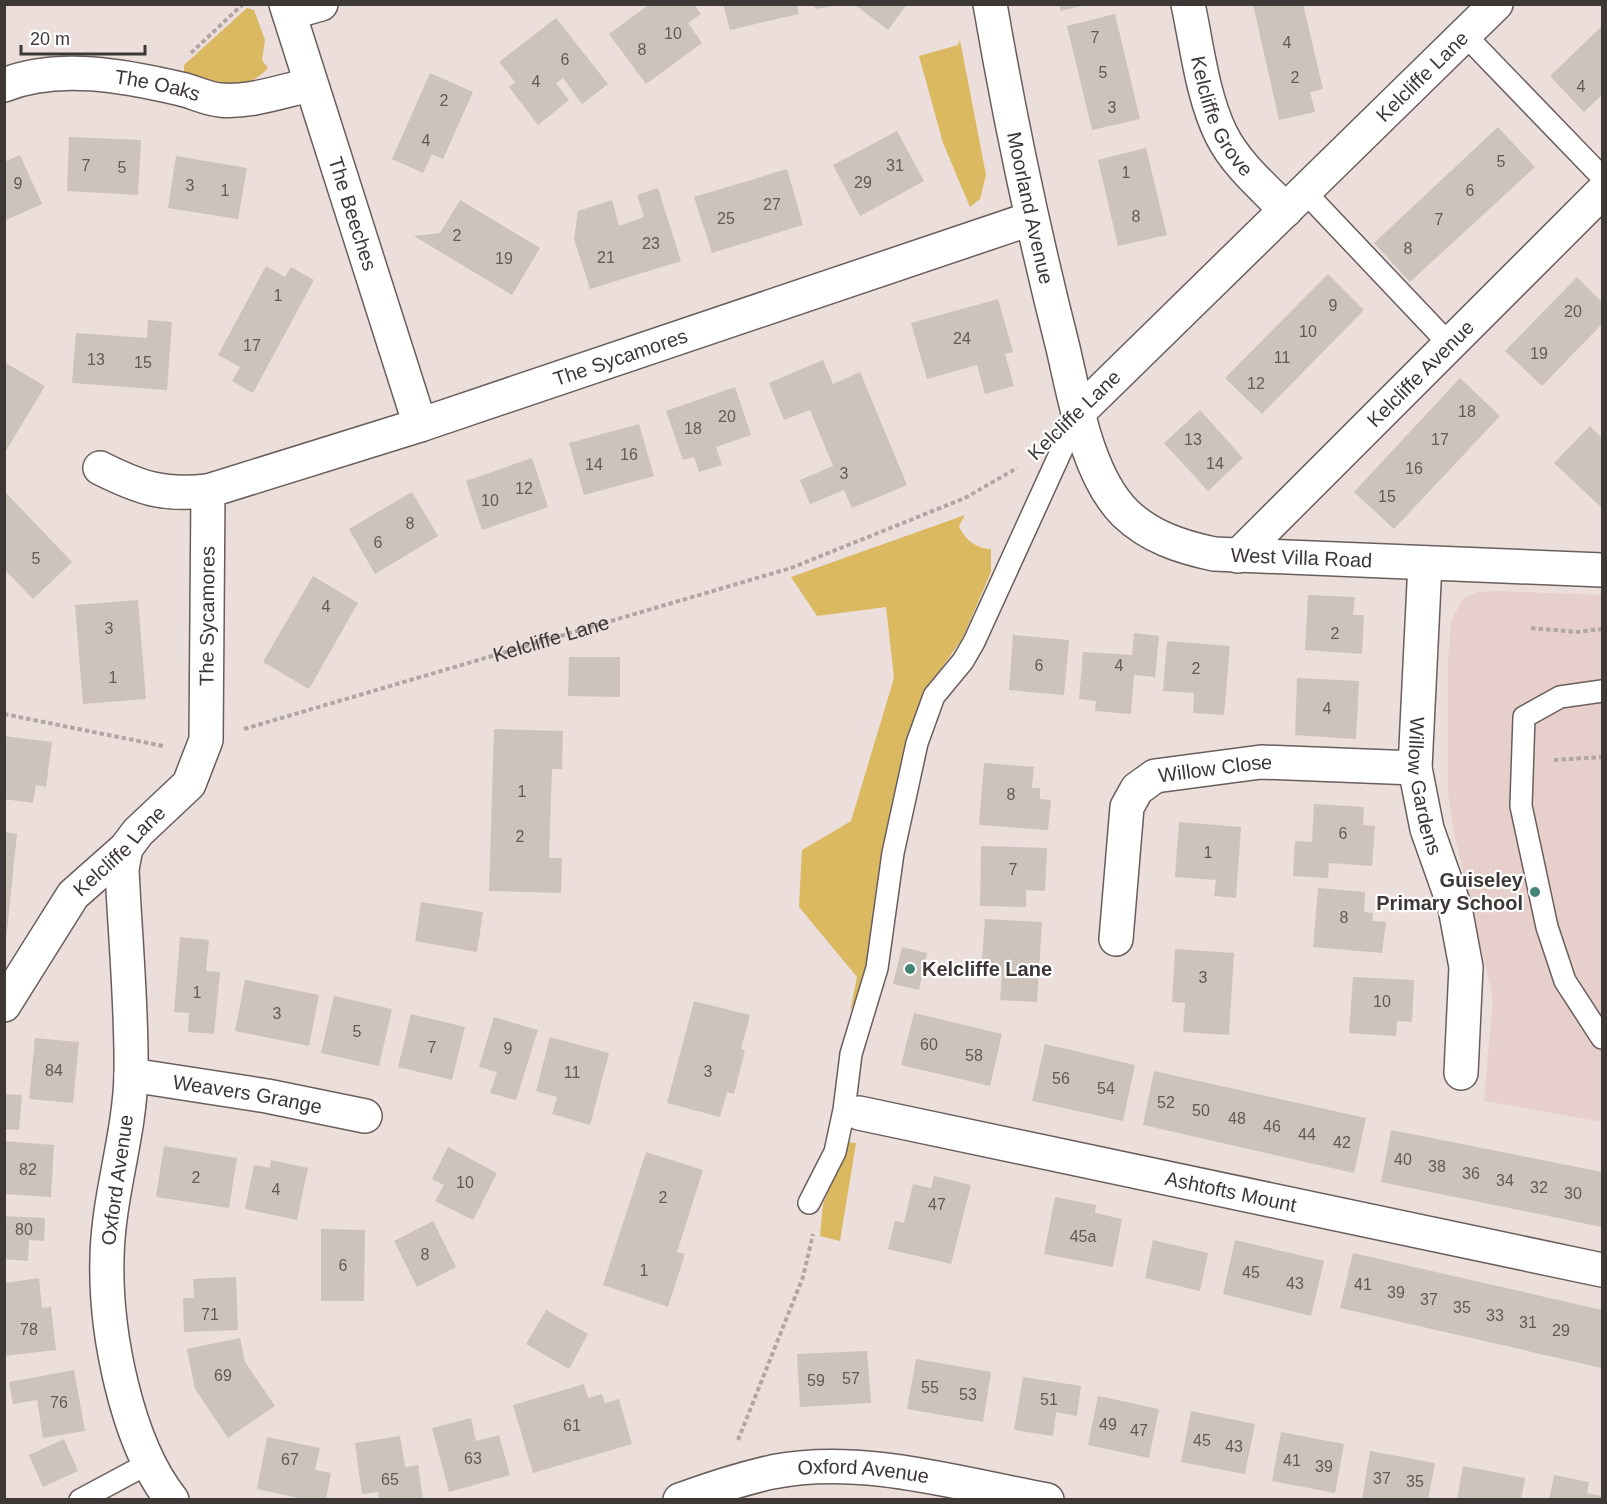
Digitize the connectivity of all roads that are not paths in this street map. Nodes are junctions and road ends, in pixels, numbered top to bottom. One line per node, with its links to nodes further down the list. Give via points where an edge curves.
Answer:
1 (321, 4): 5 (street)
2 (990, 4): 12 (street, Moorland Avenue)
3 (1188, 4): 11 (street, Kelcliffe Grove, via 1211,107 1221,134 1238,160)
4 (1496, 4): 6 (street, Kelcliffe Lane)
5 (287, 9): 8 (street, The Beeches)
6 (1465, 35): 9 (lane); 11 (street, Kelcliffe Lane)
7 (4, 85): 8 (street, The Oaks, via 27,76 72,73 237,101)
8 (310, 85): 15 (street, The Beeches)
9 (1602, 177)
10 (1602, 192): 13 (street, Kelcliffe Avenue)
11 (1296, 201): 13 (lane); 14 (street, Kelcliffe Lane)
12 (1030, 219): 14 (street, Moorland Avenue); 15 (street, The Sycamores)
13 (1451, 346): 18 (street, Kelcliffe Avenue)
14 (1079, 412): 18 (street, West Villa Road, via 1102,483 1124,512 1148,532 1182,547); 30 (lane, via 974,642 934,696 917,743 893,853 877,968 851,1054)
15 (420, 424): 17 (street, The Sycamores)
16 (100, 468): 17 (street, The Sycamores, via 157,492)
17 (208, 491): 22 (street, The Sycamores)
18 (1238, 556): 19 (street, West Villa Road)
19 (1425, 563): 20 (street, West Villa Road); 23 (street, Willow Gardens)
20 (1602, 570)
21 (1602, 691): 27 (lane, via 1560,698 1524,717 1521,806 1547,927 1565,981)
22 (203, 747): 24 (street, Kelcliffe Lane, via 189,784)
23 (1415, 768): 25 (street, Willow Close, via 1261,762 1155,776 1137,789 1127,807); 28 (street, Willow Gardens, via 1427,829 1455,908 1466,967)
24 (126, 848): 26 (street, Kelcliffe Lane, via 73,895); 29 (street, Oxford Avenue, via 122,869)
25 (1116, 939)
26 (4, 1005)
27 (1602, 1038)
28 (1461, 1073)
29 (131, 1075): 31 (street, Weavers Grange); 34 (street, Oxford Avenue, via 107,1258 113,1333 128,1414)
30 (852, 1112): 32 (lane); 33 (street, Ashtofts Mount)
31 (365, 1116)
32 (809, 1203)
33 (1602, 1270)
34 (149, 1463): 35 (lane); 36 (street, Oxford Avenue)
35 (80, 1500)
36 (172, 1500)
37 (680, 1500): 38 (street, Oxford Avenue, via 773,1472 840,1468 881,1470)
38 (1047, 1500)

